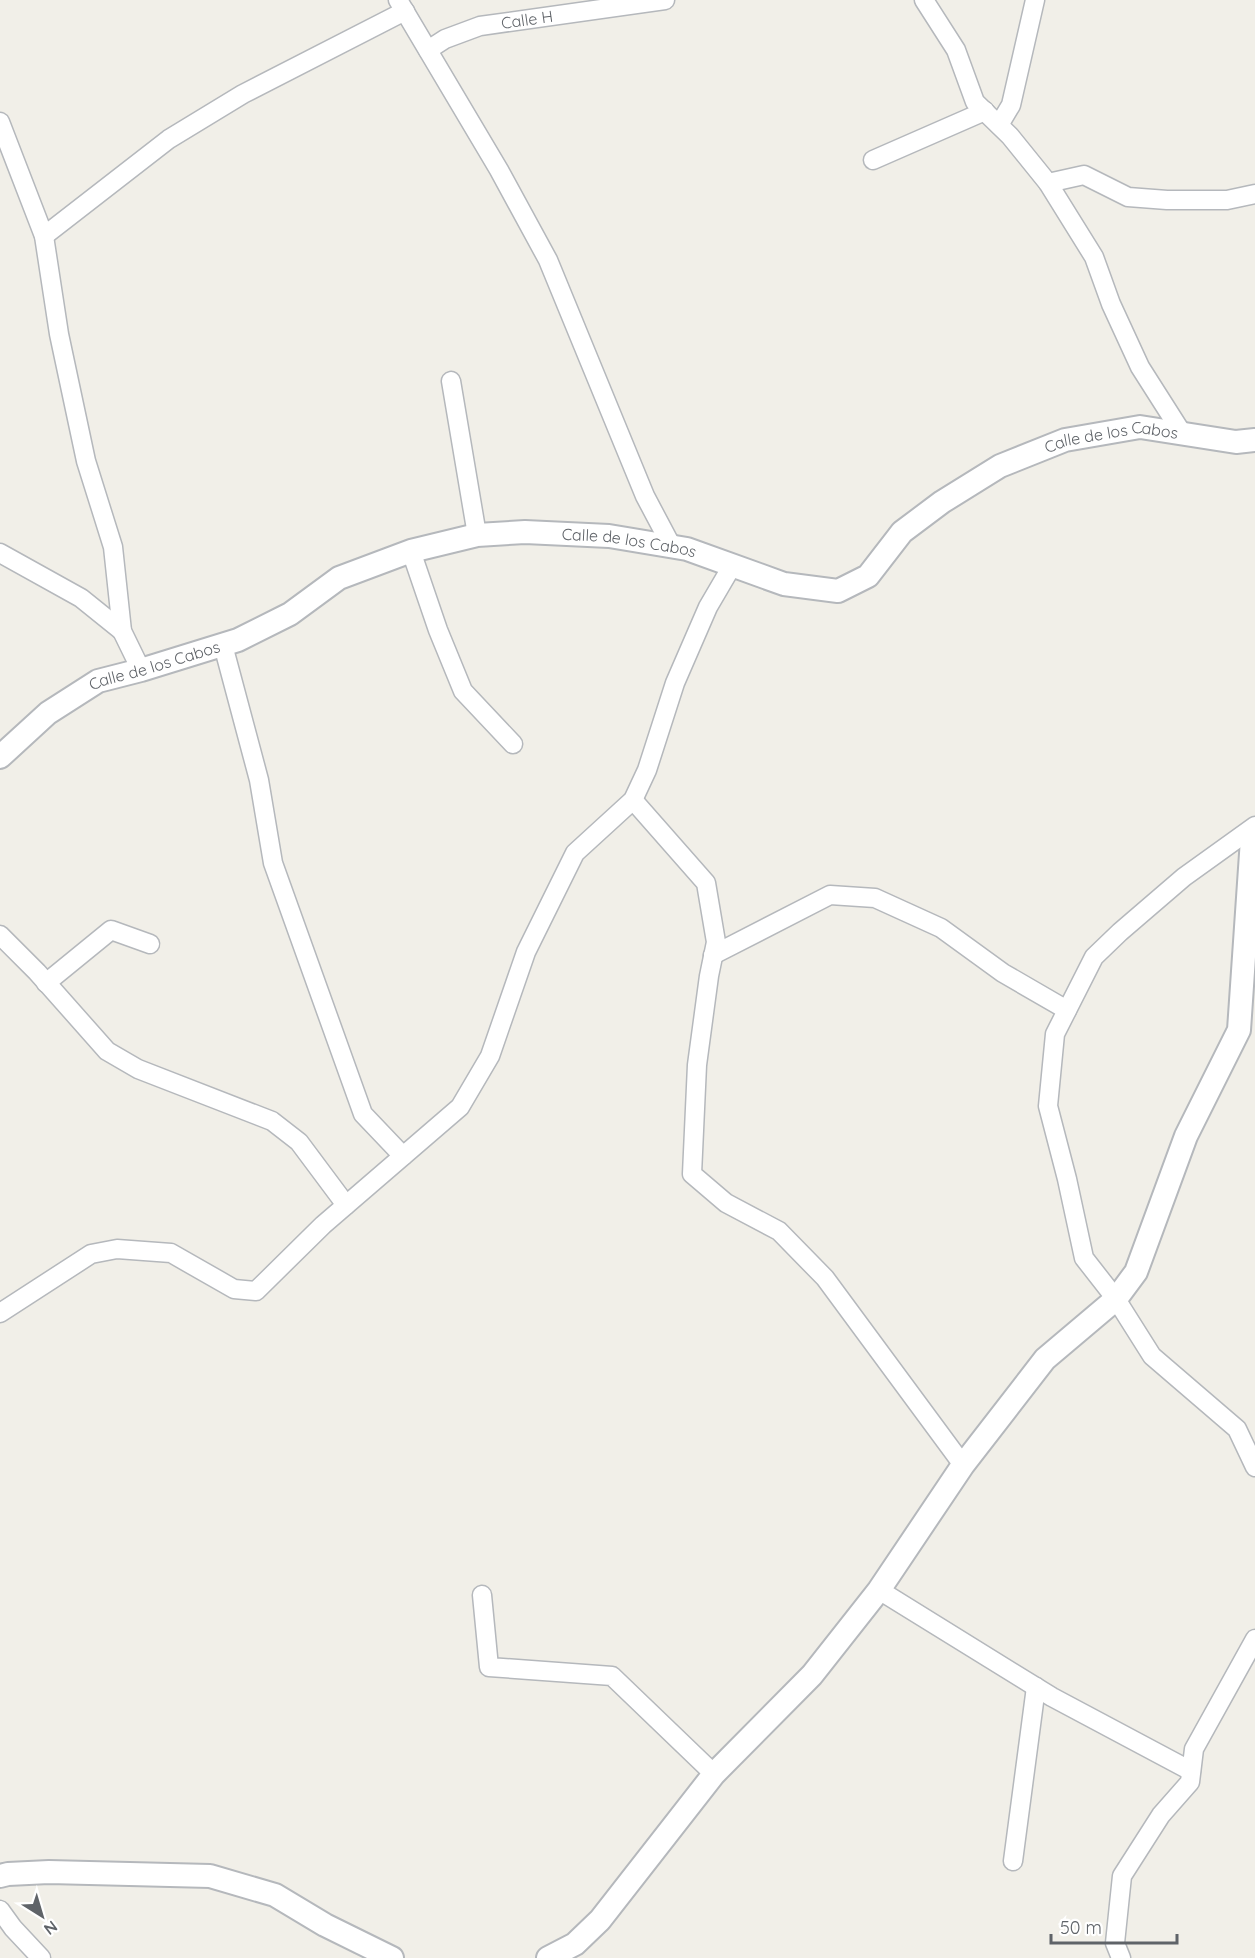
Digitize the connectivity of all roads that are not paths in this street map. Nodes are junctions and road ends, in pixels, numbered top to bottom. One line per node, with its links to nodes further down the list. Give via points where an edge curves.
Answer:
1 (665, 0): 5 (street, Calle H, via 480,26)
2 (924, 0): 6 (street, via 956,50 975,102)
3 (1035, 0): 8 (street, via 1011,105)
4 (401, 6): 5 (street); 12 (street, via 169,139)
5 (428, 50): 17 (street, via 548,260 645,496)
6 (985, 111): 8 (street); 9 (street)
7 (0, 122): 12 (street)
8 (999, 125): 10 (street)
9 (873, 160)
10 (1048, 183): 11 (street, via 1084,175 1128,196 1167,200 1227,200); 14 (street, via 1094,257 1140,367)
11 (1255, 194)
12 (44, 236): 21 (street, via 59,334 86,462 113,547)
13 (451, 381): 16 (street)
14 (1182, 433): 15 (street, Calle de los Cabos, via 1236,442); 20 (street, Calle de los Cabos, via 1140,427 1065,440 1000,466 942,501 902,532 868,576 838,591 784,584)
15 (1255, 440)
16 (477, 535): 17 (street, Calle de los Cabos, via 525,532 609,537); 18 (street, Calle de los Cabos)
17 (672, 547): 20 (street, Calle de los Cabos)
18 (411, 551): 22 (street, Calle de los Cabos, via 339,578 290,614); 24 (street, via 463,691)
19 (0, 553): 21 (street, via 81,598)
20 (732, 566): 26 (street, via 708,608 675,683 647,770)
21 (122, 631): 23 (street)
22 (223, 645): 23 (street, Calle de los Cabos); 34 (street, via 259,780 273,863 363,1114)
23 (141, 670): 25 (street, Calle de los Cabos, via 98,681 48,713)
24 (513, 744)
25 (0, 758)
26 (633, 800): 31 (street, via 706,883 716,942); 34 (street, via 575,853 526,952 490,1056 460,1107)
27 (1255, 826): 33 (street, via 1184,877 1100,951)
28 (1255, 832): 36 (street, via 1239,1030 1186,1136 1136,1272)
29 (0, 935): 32 (street)
30 (150, 944): 32 (street, via 111,930)
31 (714, 955): 33 (street, via 830,895 875,898 941,928 1003,973); 38 (street, via 697,1065 692,1174 726,1203 779,1231 825,1278)
32 (46, 983): 35 (street, via 107,1051 138,1069 272,1121 299,1142)
33 (1067, 1011): 36 (street, via 1055,1034 1048,1106 1084,1258)
34 (403, 1156): 35 (street)
35 (346, 1205): 37 (street, via 256,1291 234,1289 171,1253 117,1249 91,1254)
36 (1116, 1299): 38 (street, via 1045,1359); 39 (street, via 1152,1356 1237,1429)
37 (0, 1313)
38 (963, 1465): 40 (street)
39 (1255, 1467)
40 (879, 1590): 43 (street); 45 (street, via 812,1675)
41 (482, 1594): 45 (street, via 489,1667 612,1676)
42 (1255, 1639): 44 (street, via 1194,1749)
43 (1036, 1688): 44 (street); 46 (street)
44 (1191, 1771): 53 (street, via 1190,1782 1161,1815 1122,1876 1115,1943)
45 (714, 1774): 49 (street)
46 (1013, 1861)
47 (0, 1876): 51 (street, via 49,1872 210,1876 275,1895)
48 (0, 1910): 50 (street)
49 (576, 1951): 52 (street)
50 (41, 1958)
51 (393, 1958)
52 (548, 1958)
53 (1121, 1958)

